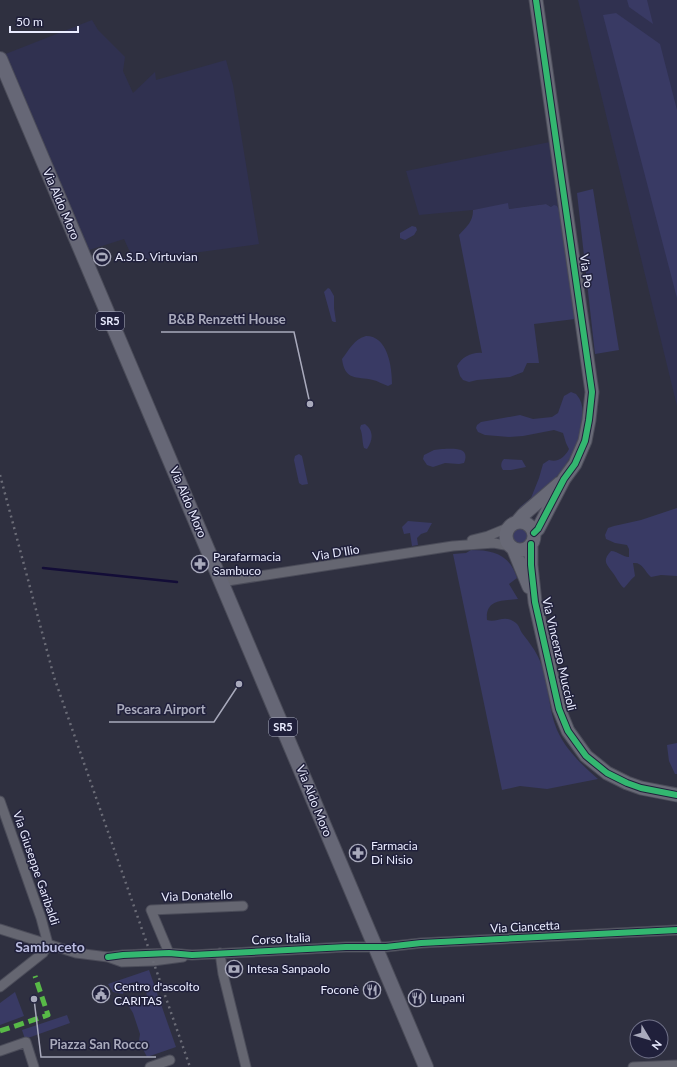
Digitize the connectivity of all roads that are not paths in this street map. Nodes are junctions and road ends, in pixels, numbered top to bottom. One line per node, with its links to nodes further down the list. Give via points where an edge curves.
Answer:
1 (536, 0): 3 (street, Via Po, via 592,392 585,441)
2 (0, 59): 8 (main road, Via Aldo Moro / SR5)
3 (564, 479): 4 (street, Via Po); 5 (street, Via Po)
4 (513, 524): 5 (street, via 529,525); 6 (street, Via D'Ilio, via 488,536); 7 (street, via 507,530 506,538)
5 (533, 538): 7 (street, via 525,549); 9 (street, Via Vincenzo Muccioli, via 531,565)
6 (454, 546): 7 (street, Via D'Ilio, via 486,544); 8 (street, Via D'Ilio)
7 (512, 547): 9 (street, Via Vincenzo Muccioli)
8 (221, 582): 16 (main road, Via Aldo Moro / SR5)
9 (535, 602): 10 (street, Via Vincenzo Muccioli, via 558,709 576,744 593,762 617,778 641,788)
10 (677, 795)
11 (0, 801): 15 (street, Via Giuseppe Garibaldi, via 42,918)
12 (243, 906): 17 (street, Via Donatello, via 151,910)
13 (0, 929): 15 (street, Corso Italia)
14 (677, 930): 16 (street, Via Ciancetta)
15 (48, 944): 20 (street, Corso Italia, via 76,953); 21 (street, via 43,953)
16 (375, 947): 18 (street, Corso Italia); 28 (main road, SR5)
17 (169, 953): 19 (street, Corso Italia); 20 (street, Corso Italia)
18 (220, 953): 19 (street, Corso Italia); 27 (street)
19 (189, 954): 20 (street, Corso Italia, via 182,958 135,962)
20 (108, 958)
21 (0, 988)
22 (0, 1051): 25 (street, via 26,1042)
23 (170, 1060): 26 (street)
24 (677, 1065): 29 (street)
25 (34, 1067)
26 (150, 1067)
27 (246, 1067)
28 (426, 1067)
29 (633, 1067)

